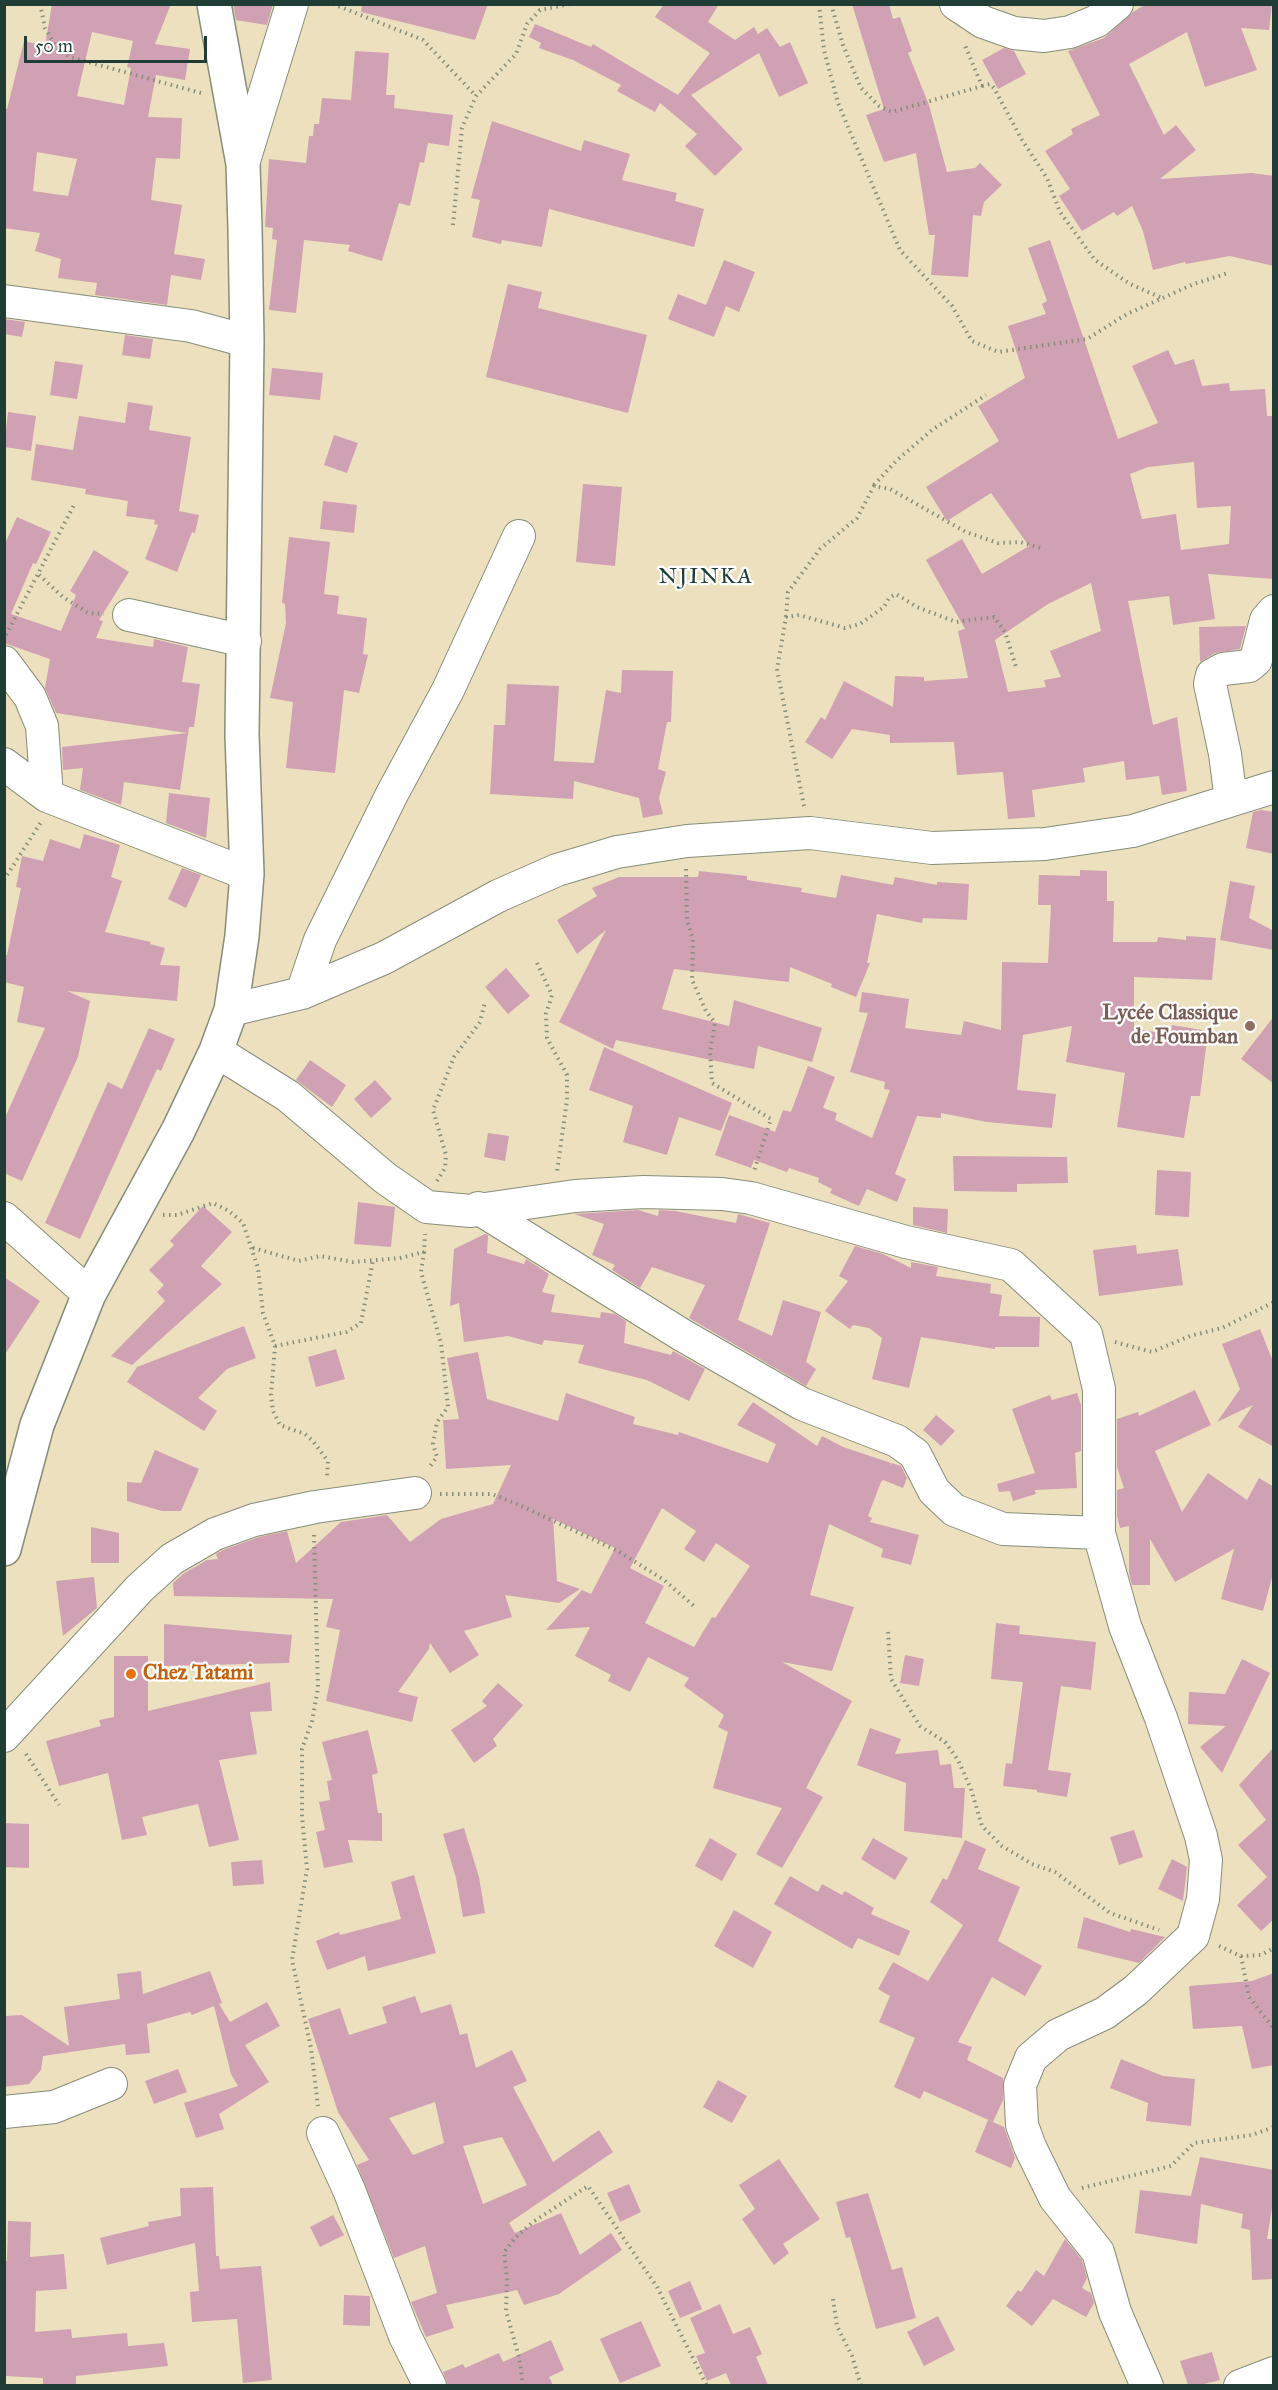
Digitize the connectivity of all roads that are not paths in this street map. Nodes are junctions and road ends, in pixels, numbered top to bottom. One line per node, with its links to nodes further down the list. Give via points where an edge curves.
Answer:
1 (214, 4): 5 (main road)
2 (292, 4): 5 (street)
3 (1117, 4): 4 (street, via 1097,21 1070,32 1044,36 1014,33 983,22)
4 (956, 5)
5 (243, 164): 7 (main road)
6 (4, 301): 7 (street, via 191,326)
7 (248, 341): 11 (main road)
8 (519, 536): 18 (street, via 448,690 320,940)
9 (1274, 611): 16 (street, via 1266,620 1256,660 1249,666 1223,669 1212,675 1210,684)
10 (129, 615): 11 (street)
11 (245, 641): 17 (main road, via 242,735)
12 (4, 662): 15 (street, via 30,697 42,726)
13 (4, 764): 15 (street)
14 (1274, 787): 16 (street)
15 (47, 796): 17 (street)
16 (1231, 800): 18 (street, via 1133,831 1045,844 932,848 810,832 687,841 617,852 556,870 498,896 384,958)
17 (247, 874): 19 (main road)
18 (302, 993): 19 (street)
19 (231, 1010): 20 (main road)
20 (216, 1051): 21 (street, via 288,1096 385,1178 427,1207 471,1211); 23 (main road)
21 (478, 1208): 25 (street, via 682,1335 802,1404 897,1441 915,1454 934,1491 954,1510 1003,1529); 25 (street, via 642,1192 722,1194 751,1198 906,1242 1011,1265 1086,1335 1099,1389)
22 (4, 1218): 23 (street)
23 (89, 1294): 26 (main road, via 37,1425)
24 (415, 1494): 27 (street, via 254,1520 215,1534 172,1559 140,1588)
25 (1099, 1533): 33 (street, via 1125,1626 1201,1836 1206,1860 1203,1899 1192,1936 1136,1990 1105,2013 1058,2035 1031,2058 1020,2085 1022,2125 1055,2198 1098,2252 1122,2329)
26 (4, 1549)
27 (6, 1735)
28 (111, 2084): 29 (street, via 54,2107)
29 (4, 2112)
30 (323, 2133): 32 (street, via 405,2336)
31 (1274, 2373): 34 (street)
32 (430, 2385)
33 (1147, 2385)
34 (1240, 2385)

